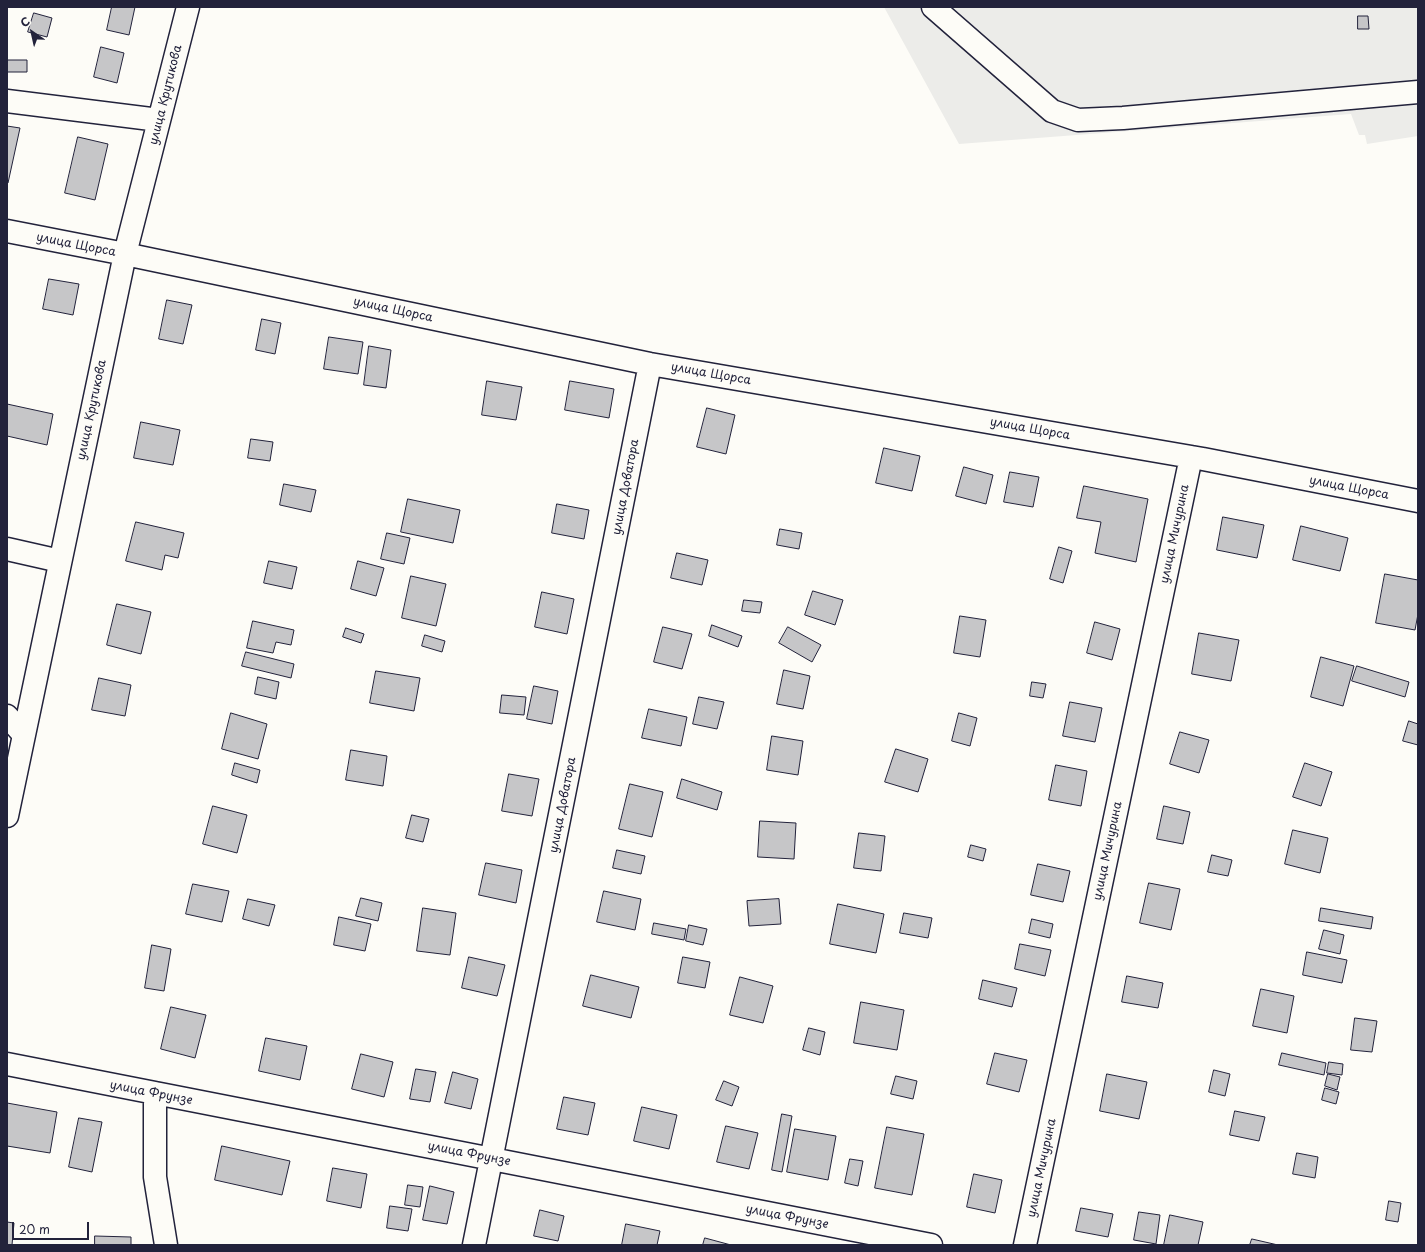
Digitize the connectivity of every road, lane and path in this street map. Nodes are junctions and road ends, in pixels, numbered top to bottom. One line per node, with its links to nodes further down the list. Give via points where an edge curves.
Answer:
1 (188, 7): 5 (street, улица Крутикова)
2 (933, 7): 3 (street, via 1052,111 1078,120)
3 (1418, 92)
4 (7, 101): 5 (street)
5 (159, 120): 7 (street, улица Крутикова)
6 (7, 231): 7 (street, улица Щорса)
7 (125, 254): 8 (street, улица Щорса); 12 (street, улица Крутикова)
8 (650, 364): 9 (street, улица Щорса); 18 (street, улица Доватора)
9 (1191, 457): 10 (street, улица Щорса); 22 (street, улица Мичурина)
10 (1418, 501)
11 (7, 548): 12 (street)
12 (60, 561): 14 (street, улица Крутикова)
13 (7, 716): 14 (street)
14 (24, 736): 15 (street, улица Крутикова)
15 (7, 816)
16 (7, 1064): 17 (street, улица Фрунзе)
17 (155, 1093): 18 (street, улица Фрунзе); 19 (street, via 155,1176)
18 (492, 1158): 20 (street, улица Доватора); 21 (street, улица Фрунзе)
19 (166, 1245)
20 (474, 1245)
21 (932, 1245)
22 (1026, 1245)

